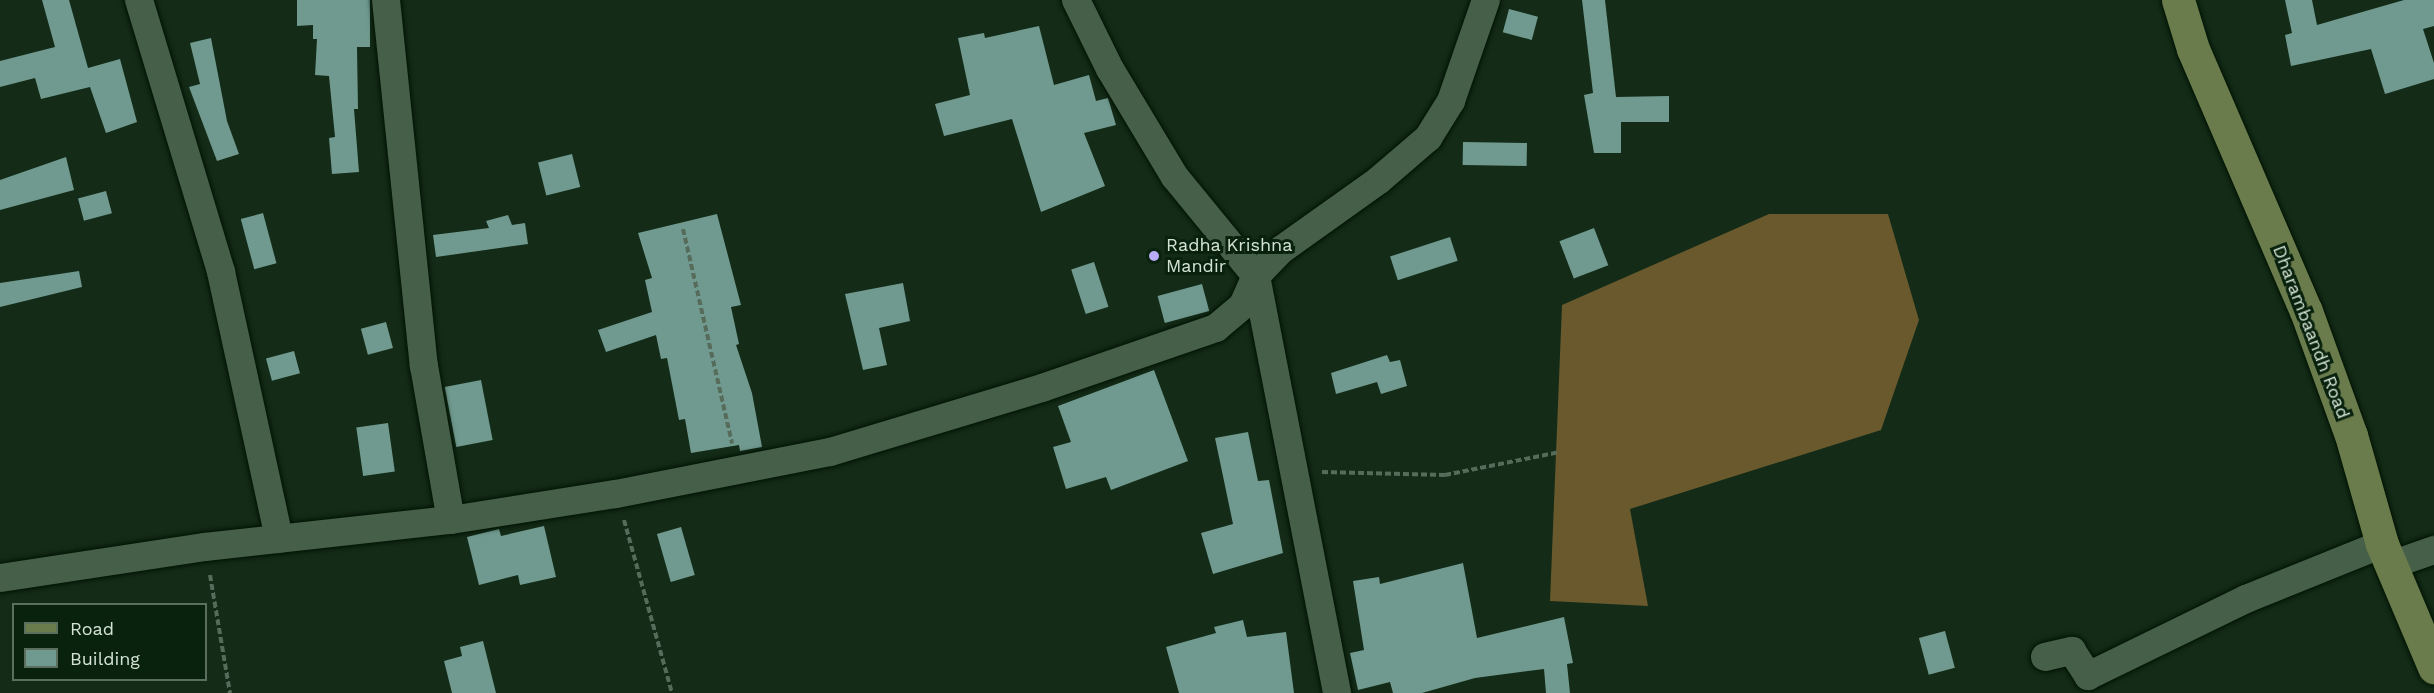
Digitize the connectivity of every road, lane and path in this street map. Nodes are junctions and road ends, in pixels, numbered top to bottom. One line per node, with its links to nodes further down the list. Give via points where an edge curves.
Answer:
1 (386, 0): 12 (street, via 424,366)
2 (1076, 0): 7 (street, via 1110,69 1175,177)
3 (1486, 0): 7 (street, via 1451,101 1428,138 1379,180 1281,250)
4 (2178, 0): 16 (main road, Dharambaandh Road, via 2193,49 2306,311 2351,435)
5 (147, 2): 13 (street, via 221,272)
6 (683, 229): 9 (path)
7 (1256, 276): 9 (street, via 1243,304 1216,328 1042,388 841,448); 10 (street)
8 (1560, 452): 10 (path, via 1444,475)
9 (738, 470): 11 (street)
10 (1294, 474): 22 (street)
11 (616, 494): 12 (street); 21 (path, via 651,606)
12 (451, 520): 13 (street)
13 (279, 539): 14 (street)
14 (206, 548): 17 (street); 20 (path)
15 (2434, 550): 16 (street)
16 (2386, 555): 18 (street, via 2246,599 2088,676 2073,651); 19 (main road, Dharambaandh Road)
17 (0, 578)
18 (2045, 657)
19 (2434, 667)
20 (230, 693)
21 (672, 693)
22 (1337, 693)

